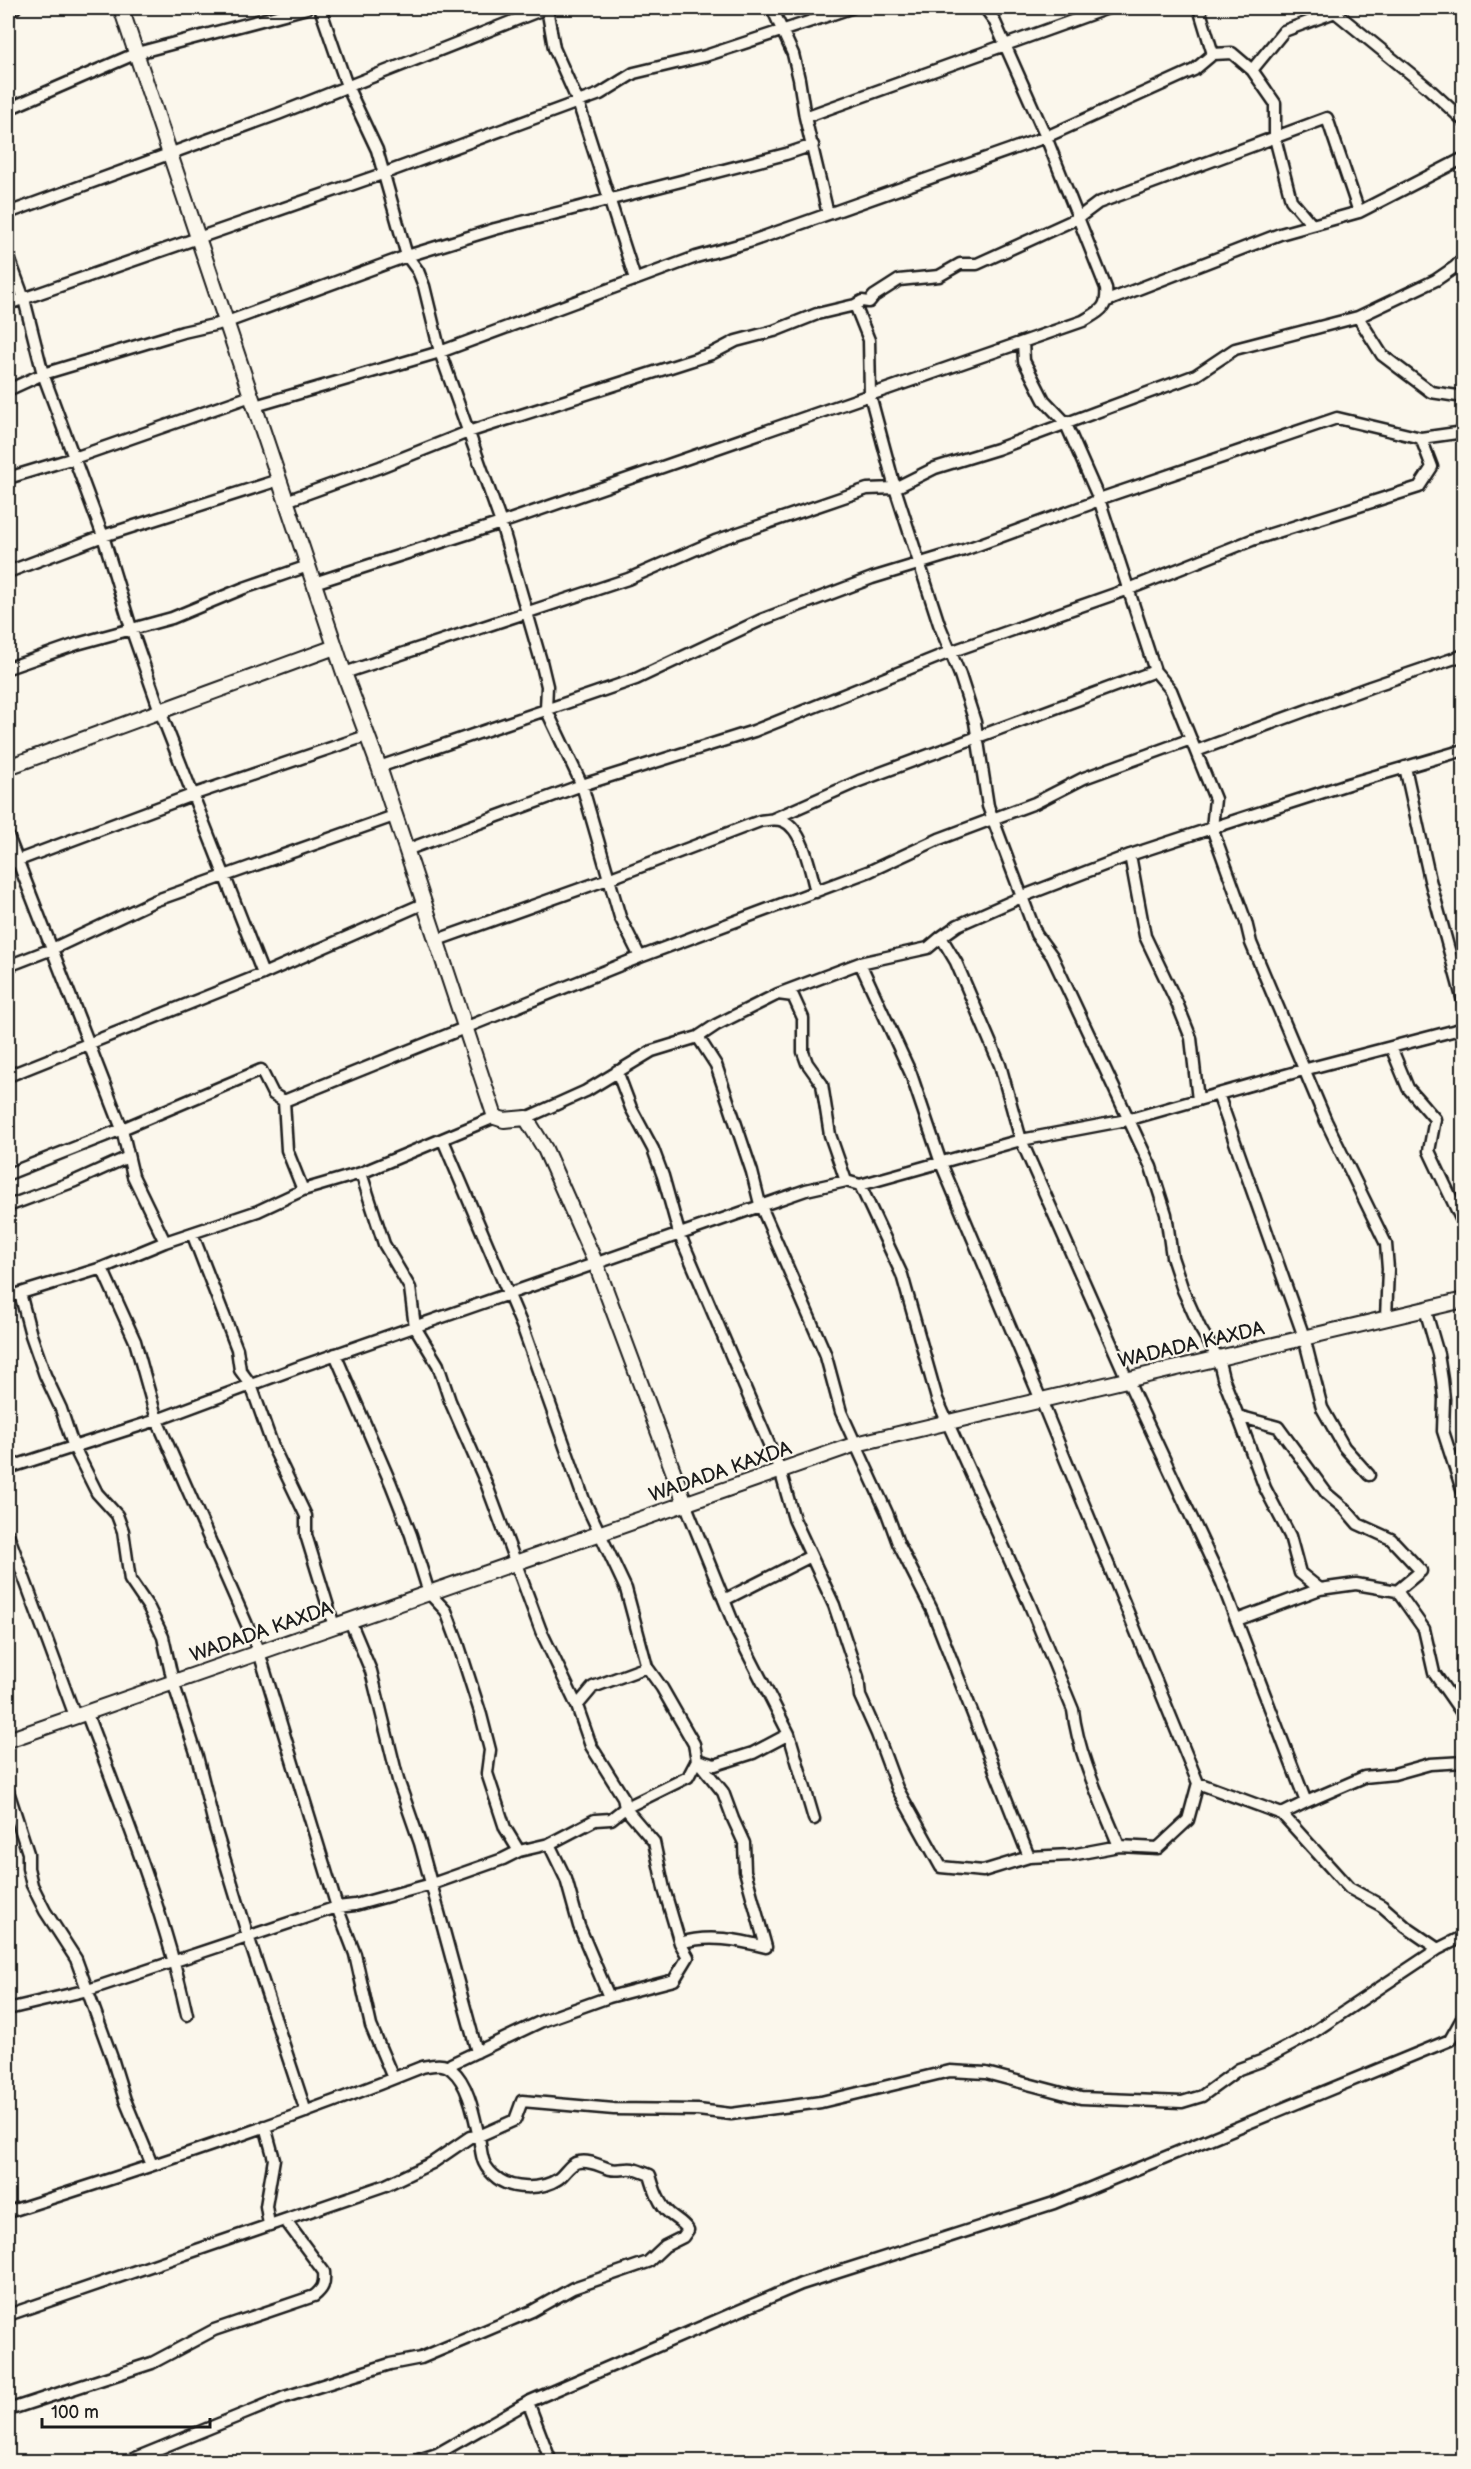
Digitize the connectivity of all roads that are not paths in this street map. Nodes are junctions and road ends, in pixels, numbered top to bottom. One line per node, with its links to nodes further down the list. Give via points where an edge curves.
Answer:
1 (15, 8): 11 (street)
2 (121, 8): 14 (street)
3 (306, 8): 14 (street)
4 (320, 8): 17 (street)
5 (547, 8): 17 (street); 18 (street, via 554,48)
6 (772, 8): 12 (street)
7 (851, 8): 12 (street)
8 (985, 8): 13 (street)
9 (1108, 8): 13 (street)
10 (1199, 8): 15 (street)
11 (8, 10)
12 (782, 31): 18 (street, via 705,56 634,73 600,94); 20 (street, via 800,79)
13 (1005, 45): 20 (street); 22 (street)
14 (137, 53): 19 (street); 25 (street)
15 (1213, 54): 16 (street, via 1232,53); 22 (street, via 1194,70)
16 (1252, 70): 21 (street, via 1284,31 1335,12); 23 (street, via 1275,104)
17 (347, 86): 25 (street); 27 (street)
18 (578, 102): 27 (street); 28 (street)
19 (8, 108)
20 (805, 117): 24 (street)
21 (1464, 121)
22 (1046, 137): 31 (street); 32 (street)
23 (1275, 138): 29 (street, via 1327,118); 32 (street, via 1098,203); 33 (street, via 1291,200)
24 (813, 145): 28 (street); 31 (street)
25 (170, 154): 30 (street); 34 (street)
26 (1464, 158): 29 (street)
27 (385, 173): 34 (street); 36 (street)
28 (609, 199): 36 (street); 38 (street)
29 (1359, 212): 33 (street)
30 (8, 213)
31 (828, 214): 38 (street)
32 (1078, 218): 40 (street, via 1106,288); 42 (street, via 977,264 960,264 939,276 899,280 869,302)
33 (1312, 225): 40 (street)
34 (198, 236): 39 (street); 44 (street)
35 (8, 255): 39 (street)
36 (407, 256): 44 (street); 46 (street, via 424,286)
37 (1464, 257): 43 (street, via 1436,280)
38 (635, 279): 46 (street)
39 (24, 299): 41 (street); 47 (street)
40 (1107, 301): 45 (street, via 1100,311 1083,321)
41 (8, 304)
42 (855, 305): 49 (street, via 869,340); 53 (street, via 817,314 736,341 711,354)
43 (1358, 317): 50 (street, via 1382,355 1431,392); 52 (street, via 1235,349 1196,375)
44 (226, 322): 47 (street); 51 (street)
45 (1023, 342): 49 (street); 52 (street, via 1024,361 1044,400)
46 (440, 352): 51 (street); 53 (street)
47 (43, 375): 48 (street); 56 (street)
48 (8, 390)
49 (870, 395): 59 (street); 62 (street)
50 (1464, 397)
51 (253, 401): 56 (street); 58 (street)
52 (1065, 422): 59 (street, via 934,468); 60 (street)
53 (468, 432): 61 (street); 62 (street)
54 (1464, 432): 55 (street)
55 (1421, 438): 60 (street, via 1337,418); 68 (street, via 1432,467 1419,487 1252,540)
56 (74, 458): 57 (street); 63 (street)
57 (8, 478)
58 (279, 480): 61 (street); 63 (street)
59 (895, 488): 64 (street); 69 (street, via 867,489 715,541 628,579)
60 (1099, 499): 64 (street); 68 (street)
61 (286, 501): 65 (street)
62 (501, 523): 67 (street); 69 (street)
63 (103, 536): 66 (street); 70 (street)
64 (920, 564): 72 (street); 77 (street, via 783,612 636,679)
65 (308, 566): 67 (street); 70 (street, via 172,618)
66 (8, 572)
67 (314, 583): 71 (street)
68 (1129, 589): 72 (street); 75 (street)
69 (526, 613): 76 (street); 77 (street, via 547,686)
70 (130, 628): 74 (street); 78 (street)
71 (335, 646): 76 (street); 78 (street)
72 (950, 652): 80 (street); 87 (street, via 754,730)
73 (1464, 655): 83 (street)
74 (8, 668)
75 (1155, 671): 80 (street); 81 (street, via 1171,690)
76 (344, 673): 79 (street)
77 (546, 709): 85 (street); 87 (street)
78 (160, 711): 84 (street); 88 (street)
79 (366, 736): 85 (street); 88 (street)
80 (977, 736): 90 (street); 91 (street)
81 (1191, 738): 83 (street); 91 (street, via 1084,778)
82 (1464, 750): 86 (street)
83 (1196, 751): 92 (street, via 1215,799)
84 (8, 767)
85 (379, 767): 89 (street)
86 (1405, 767): 92 (street); 110 (street)
87 (582, 785): 94 (street); 98 (street)
88 (192, 795): 96 (street); 97 (street)
89 (394, 816): 94 (street); 97 (street)
90 (773, 819): 98 (street); 99 (street, via 784,821 803,845)
91 (993, 820): 99 (street); 100 (street)
92 (1212, 828): 95 (street); 116 (street, via 1251,943)
93 (8, 837): 96 (street)
94 (406, 850): 101 (street)
95 (1130, 855): 100 (street); 120 (street, via 1145,936 1191,1038)
96 (12, 862): 104 (street)
97 (224, 877): 104 (street, via 154,902); 108 (street)
98 (608, 879): 103 (street); 105 (street)
99 (816, 892): 105 (street)
100 (1021, 898): 102 (street); 124 (street)
101 (425, 903): 103 (street); 108 (street)
102 (941, 937): 106 (street, via 928,948); 127 (street, via 956,962 1000,1065)
103 (436, 940): 112 (street)
104 (52, 949): 107 (street); 114 (street)
105 (639, 957): 112 (street)
106 (860, 963): 109 (street); 129 (street, via 911,1074)
107 (8, 966)
108 (263, 974): 114 (street)
109 (778, 994): 113 (street); 132 (street, via 793,996 803,1018 803,1052 822,1084 830,1135)
110 (1464, 1005)
111 (1464, 1028): 115 (street)
112 (465, 1029): 121 (street); 122 (street)
113 (698, 1037): 117 (street, via 652,1051); 135 (street, via 716,1065)
114 (89, 1043): 118 (street); 125 (street)
115 (1390, 1047): 116 (street); 137 (street, via 1408,1088 1435,1119 1429,1152)
116 (1304, 1070): 119 (street); 148 (street, via 1386,1244)
117 (617, 1071): 123 (street, via 586,1091); 139 (street, via 656,1158)
118 (8, 1076)
119 (1218, 1094): 120 (street); 150 (street)
120 (1197, 1100): 124 (street)
121 (284, 1101): 125 (street, via 273,1094 261,1070); 134 (street, via 287,1150)
122 (495, 1117): 123 (street); 126 (street)
123 (526, 1118): 141 (street, via 545,1149)
124 (1127, 1120): 127 (street); 152 (street, via 1151,1167 1183,1290)
125 (122, 1129): 128 (street); 131 (street)
126 (443, 1140): 130 (street); 144 (street)
127 (1022, 1140): 129 (street); 153 (street)
128 (128, 1157): 136 (street); 140 (street)
129 (941, 1163): 133 (street); 155 (street)
130 (361, 1173): 134 (street); 149 (street, via 384,1244 410,1288)
131 (8, 1174)
132 (846, 1181): 133 (street); 135 (street)
133 (860, 1185): 158 (street, via 902,1275 928,1372)
134 (303, 1190): 138 (street, via 258,1211)
135 (760, 1204): 139 (street); 159 (street, via 825,1353 841,1412)
136 (8, 1206)
137 (1464, 1226)
138 (192, 1233): 140 (street); 154 (street, via 237,1349 240,1370)
139 (679, 1233): 141 (street); 162 (street)
140 (165, 1242): 142 (street)
141 (596, 1264): 144 (street); 165 (street)
142 (102, 1268): 143 (street); 157 (street, via 135,1341)
143 (20, 1293): 145 (street); 160 (street, via 45,1375)
144 (508, 1294): 149 (street); 166 (street, via 584,1500)
145 (8, 1297)
146 (1464, 1300): 147 (street, WADADA KAXDA)
147 (1425, 1309): 148 (street, WADADA KAXDA); 164 (street, via 1442,1380 1443,1431)
148 (1386, 1318): 150 (street, WADADA KAXDA)
149 (415, 1327): 151 (street); 169 (street, via 438,1365)
150 (1304, 1337): 152 (street, WADADA KAXDA); 163 (street, via 1322,1408 1344,1447)
151 (335, 1354): 154 (street); 172 (street, via 391,1484)
152 (1218, 1358): 153 (street, WADADA KAXDA); 156 (street)
153 (1127, 1379): 155 (street, WADADA KAXDA); 174 (street)
154 (251, 1384): 157 (street); 176 (street, via 273,1447 306,1515 306,1535)
155 (1041, 1400): 158 (street, WADADA KAXDA); 187 (street)
156 (1238, 1416): 170 (street, via 1265,1488 1290,1536 1300,1573); 171 (street, via 1278,1427 1327,1494 1358,1524 1391,1539 1421,1571)
157 (157, 1420): 160 (street); 177 (street)
158 (949, 1422): 159 (street, WADADA KAXDA); 194 (street, via 1073,1710 1093,1781)
159 (856, 1444): 162 (street, WADADA KAXDA); 196 (street, via 898,1543 932,1610)
160 (73, 1445): 161 (street); 179 (street, via 98,1494 117,1515 130,1580 159,1624)
161 (8, 1468)
162 (780, 1470): 165 (street, WADADA KAXDA); 168 (street, via 794,1519)
163 (1369, 1475)
164 (1464, 1496)
165 (685, 1503): 166 (street, WADADA KAXDA); 173 (street)
166 (601, 1533): 169 (street, WADADA KAXDA); 178 (street, via 626,1589)
167 (8, 1534): 181 (street)
168 (811, 1556): 173 (street); 196 (street, via 834,1605 856,1668 860,1696 897,1788 941,1867 983,1871)
169 (516, 1562): 172 (street, WADADA KAXDA); 180 (street)
170 (1320, 1589): 171 (street, via 1356,1584); 174 (street)
171 (1397, 1590): 182 (street, via 1424,1629 1434,1673)
172 (429, 1593): 175 (street, WADADA KAXDA); 195 (street, via 446,1611 458,1643 490,1750 487,1773 505,1828)
173 (724, 1600): 183 (street)
174 (1237, 1620): 189 (street)
175 (350, 1621): 176 (street, WADADA KAXDA); 197 (street, via 370,1671 398,1780)
176 (334, 1626): 177 (street, WADADA KAXDA)
177 (259, 1652): 179 (street, WADADA KAXDA); 198 (street)
178 (647, 1667): 180 (street, via 593,1687); 185 (street, via 684,1725)
179 (173, 1683): 181 (street, WADADA KAXDA); 199 (street)
180 (577, 1706): 190 (street, via 591,1746 623,1797)
181 (81, 1714): 184 (street, WADADA KAXDA); 203 (street, via 151,1885)
182 (1462, 1716)
183 (789, 1734): 185 (street, via 753,1753 715,1764); 192 (street)
184 (8, 1740)
185 (697, 1760): 190 (street, via 688,1778); 201 (street, via 723,1792 744,1843 745,1871 766,1947 734,1939)
186 (1464, 1762): 189 (street, via 1430,1764 1364,1777)
187 (1198, 1783): 191 (street); 194 (street, via 1188,1820 1158,1848)
188 (8, 1791): 204 (street, via 28,1853 32,1884 76,1959)
189 (1306, 1802): 191 (street)
190 (625, 1808): 193 (street, via 611,1819 595,1820); 201 (street, via 654,1842)
191 (1282, 1814): 202 (street, via 1349,1888 1382,1906)
192 (814, 1819)
193 (549, 1844): 195 (street); 205 (street, via 566,1879 579,1926)
194 (1119, 1846): 196 (street, via 1071,1855)
195 (519, 1851): 197 (street)
196 (1029, 1857)
197 (432, 1884): 198 (street); 209 (street)
198 (337, 1907): 199 (street); 211 (street, via 355,1954 371,2026)
199 (248, 1936): 203 (street); 212 (street)
200 (1464, 1936): 202 (street)
201 (680, 1943): 205 (street, via 688,1957 674,1980)
202 (1438, 1949): 214 (street, via 1306,2037 1239,2069 1202,2096 1182,2102 1081,2098 986,2073 950,2071 821,2102 731,2114 522,2101 514,2120)
203 (175, 1961): 204 (street); 207 (street)
204 (88, 1990): 206 (street); 215 (street, via 125,2100)
205 (609, 1997): 209 (street, via 542,2021)
206 (8, 2009)
207 (187, 2015)
208 (1464, 2015): 220 (street, via 1450,2040 1054,2203 801,2284)
209 (477, 2052): 210 (street, via 451,2064)
210 (452, 2069): 211 (street, via 437,2064); 214 (street, via 463,2087)
211 (393, 2078): 212 (street)
212 (306, 2112): 213 (street)
213 (265, 2126): 215 (street); 218 (street, via 274,2159 266,2206)
214 (479, 2136): 217 (street, via 470,2137 432,2163 386,2185); 222 (street, via 480,2154 488,2169 498,2179 521,2187 556,2180 579,2162 650,2175 659,2199 688,2230 648,2262 573,2288 532,2311 421,2358 285,2397)
215 (153, 2165): 216 (street)
216 (8, 2212)
217 (285, 2220): 218 (street); 221 (street, via 324,2272 325,2283 314,2295 214,2330 152,2363)
218 (269, 2225): 219 (street)
219 (8, 2315)
220 (528, 2402): 223 (street, via 437,2454); 224 (street)
221 (8, 2410)
222 (126, 2462)
223 (412, 2462)
224 (551, 2462)

